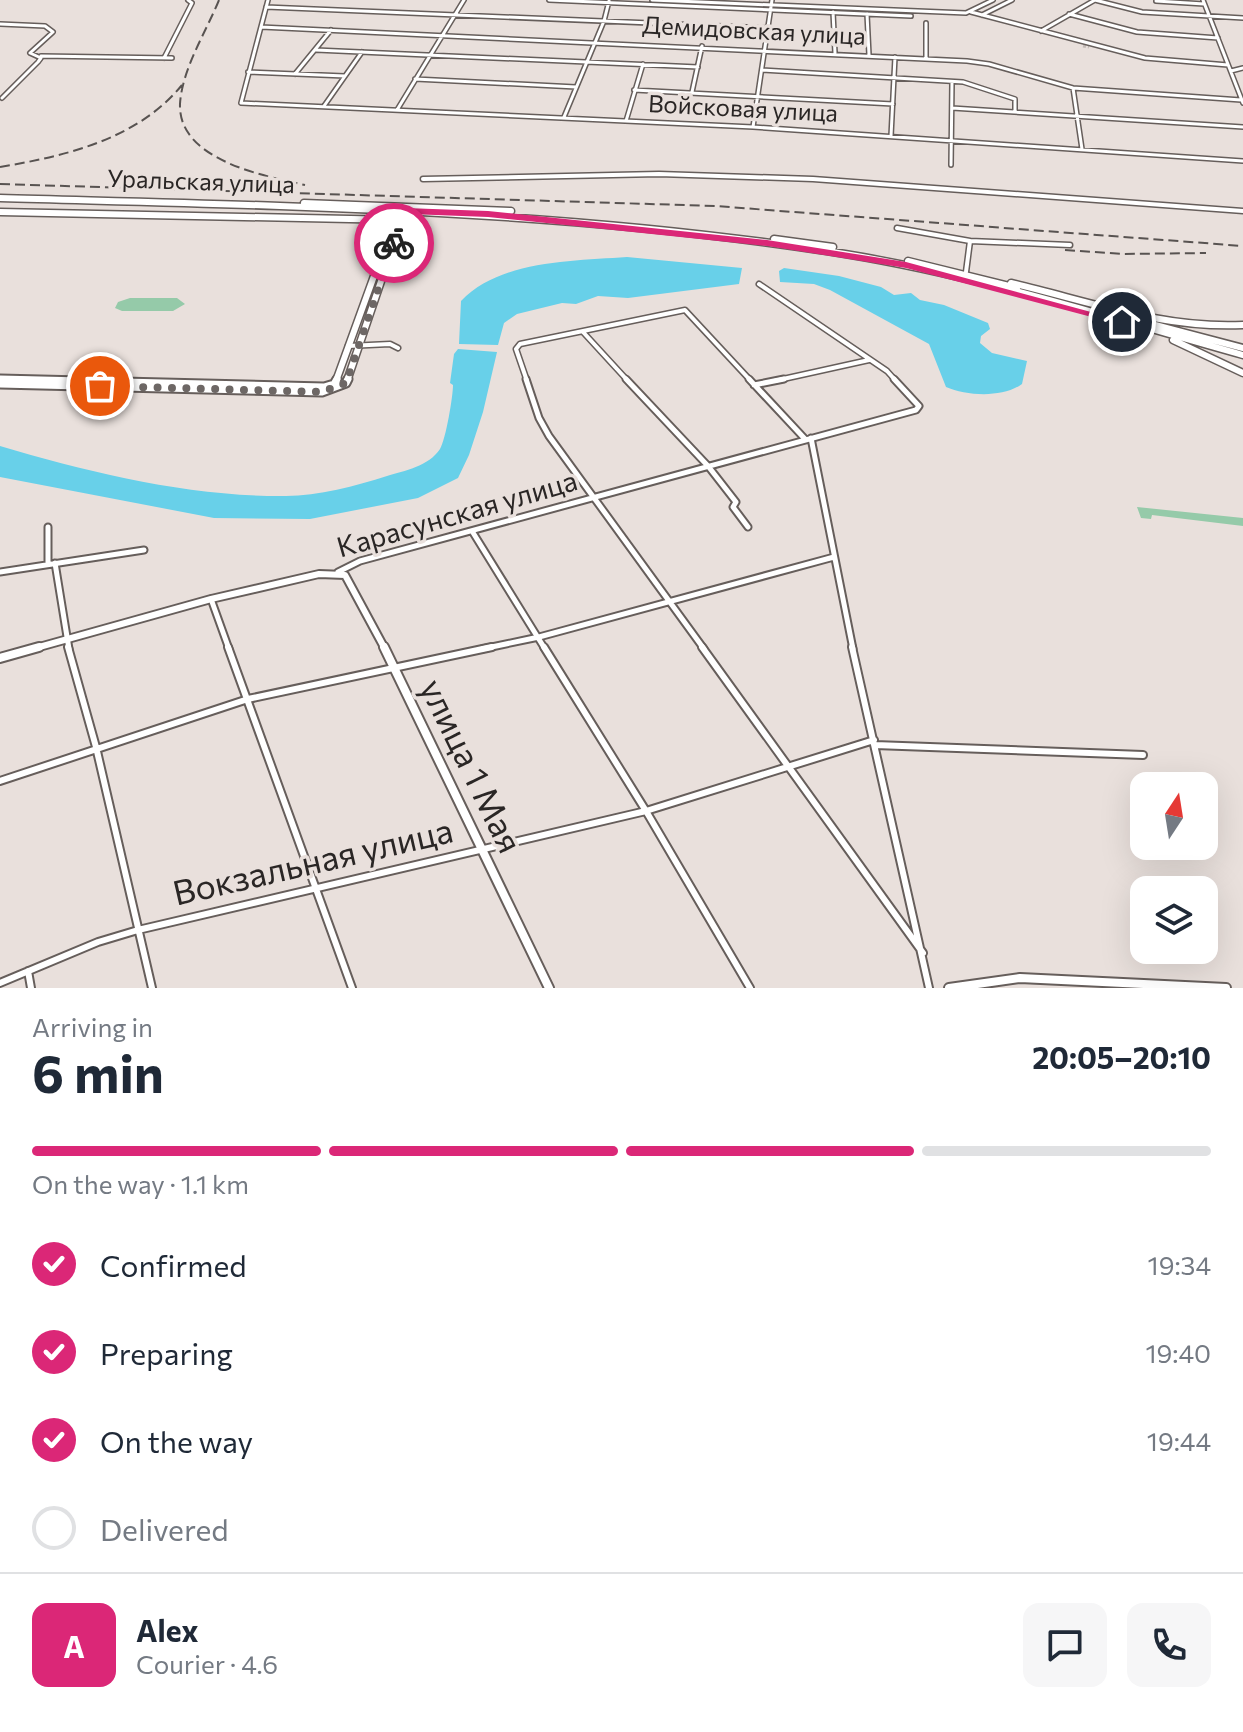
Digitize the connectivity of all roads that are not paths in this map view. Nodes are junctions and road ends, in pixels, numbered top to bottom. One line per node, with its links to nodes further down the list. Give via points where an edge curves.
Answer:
1 (188, 0): 48 (street, via 192,3)
2 (268, 0): 14 (street)
3 (464, 0): 20 (street)
4 (549, 0): 10 (street)
5 (652, 0): 13 (street)
6 (889, 0): 15 (street)
7 (993, 0): 17 (street)
8 (1012, 0): 21 (street)
9 (1095, 0): 19 (street); 23 (street, via 1142,12)
10 (609, 1): 13 (street); 25 (street)
11 (1156, 1): 12 (street)
12 (1204, 2): 23 (street)
13 (771, 5): 15 (street); 16 (street); 29 (street)
14 (266, 7): 20 (street); 28 (street)
15 (890, 10): 17 (street)
16 (833, 12): 18 (street); 42 (street)
17 (970, 12): 21 (street)
18 (867, 14): 22 (street); 45 (street)
19 (1069, 14): 31 (street); 33 (street, via 1137,32)
20 (455, 15): 25 (street); 32 (street)
21 (982, 15): 31 (street)
22 (911, 16)
23 (1209, 16): 24 (street); 33 (street)
24 (1243, 18)
25 (604, 21): 29 (street); 34 (street)
26 (926, 23): 50 (street)
27 (0, 24): 46 (street, via 50,28 53,32 30,53)
28 (261, 27): 30 (street, Демидовская улица); 58 (street)
29 (768, 28): 38 (street)
30 (332, 30): 32 (street, Демидовская улица); 40 (street)
31 (1040, 31): 37 (street)
32 (443, 35): 34 (street, Демидовская улица); 44 (street)
33 (1218, 38): 53 (street)
34 (594, 41): 35 (street, Демидовская улица); 51 (street)
35 (702, 46): 38 (street, Демидовская улица); 54 (street)
36 (1089, 47): 37 (street)
37 (1103, 47): 39 (street)
38 (766, 49): 42 (street, Демидовская улица); 56 (street)
39 (1111, 49): 43 (street); 53 (street, via 1145,58)
40 (316, 50): 41 (street); 59 (street)
41 (362, 51): 44 (street); 60 (street)
42 (835, 53): 45 (street, Демидовская улица)
43 (1105, 53)
44 (431, 54): 51 (street); 62 (street)
45 (869, 55): 47 (street, Демидовская улица)
46 (40, 57): 48 (street); 69 (street)
47 (895, 57): 50 (street, Демидовская улица); 61 (street)
48 (164, 58): 49 (street)
49 (172, 58)
50 (926, 59): 65 (street, Демидовская улица, via 980,62)
51 (586, 61): 52 (street); 64 (street)
52 (643, 64): 54 (street); 66 (street)
53 (1228, 65): 57 (street)
54 (698, 67): 67 (street)
55 (1243, 68): 57 (street)
56 (762, 70): 61 (street); 68 (street)
57 (1231, 71): 70 (street)
58 (248, 72): 59 (street); 72 (street, Войсковая улица, via 241,103)
59 (295, 74): 60 (street)
60 (345, 76): 72 (street)
61 (894, 77): 63 (street); 71 (street)
62 (415, 79): 64 (street); 74 (street)
63 (952, 82): 73 (street); 75 (street, via 1011,97)
64 (576, 87): 76 (street)
65 (1073, 88): 70 (street, Демидовская улица); 77 (street)
66 (634, 90): 67 (street); 78 (street)
67 (692, 92): 68 (street)
68 (759, 96): 71 (street); 79 (street)
69 (2, 98)
70 (1242, 101)
71 (893, 104): 81 (street)
72 (324, 106): 74 (street, Войсковая улица)
73 (952, 108): 75 (street); 82 (street)
74 (397, 110): 76 (street, Войсковая улица)
75 (1015, 112): 77 (street)
76 (564, 117): 78 (street, Войсковая улица)
77 (1077, 117): 80 (street); 83 (street)
78 (626, 121): 79 (street, Войсковая улица)
79 (753, 127): 81 (street, Войсковая улица)
80 (1243, 127)
81 (891, 136): 82 (street, Войсковая улица)
82 (952, 140): 83 (street, Войсковая улица); 85 (street)
83 (1082, 149): 84 (street, Войсковая улица)
84 (1243, 161)
85 (951, 165)
86 (423, 179): 88 (street, via 659,174 813,179)
87 (0, 196): 90 (main road, Уральская улица)
88 (1243, 211)
89 (0, 212): 90 (main road, Уральская улица)
90 (398, 215): 91 (main road, Уральская улица); 101 (main road); 102 (main road)
91 (546, 217): 95 (main road, Уральская улица, via 795,242); 98 (main road, Уральская улица, via 845,254)
92 (897, 228): 93 (street)
93 (970, 241): 94 (street); 96 (street)
94 (1070, 245)
95 (931, 266): 96 (main road); 98 (main road, Уральская улица)
96 (966, 272): 99 (main road, via 1169,322)
97 (759, 284): 106 (street)
98 (1140, 324): 104 (main road, Уральская улица); 105 (main road, Уральская улица); 107 (main road)
99 (1243, 325)
100 (582, 331): 109 (street, via 688,312); 112 (street); 113 (street, via 516,349 549,436)
101 (361, 341): 102 (street); 103 (street); 110 (main road, via 346,383)
102 (349, 342): 110 (main road, via 338,380)
103 (398, 348)
104 (1243, 348)
105 (1243, 355)
106 (870, 360): 109 (street); 111 (street, Карасунская улица, via 918,402 916,410)
107 (1243, 373)
108 (0, 381): 110 (main road)
109 (754, 385): 111 (street)
110 (330, 388)
111 (808, 438): 112 (street, Карасунская улица); 118 (street)
112 (708, 466): 113 (street, Карасунская улица); 115 (street)
113 (594, 497): 116 (street, Карасунская улица); 123 (street)
114 (48, 527): 119 (street)
115 (748, 527)
116 (472, 531): 121 (street, Карасунская улица, via 360,561); 124 (street)
117 (144, 550): 119 (street)
118 (834, 557): 123 (street); 129 (street)
119 (51, 563): 120 (street); 125 (street)
120 (0, 572)
121 (338, 572): 122 (street, Карасунская улица); 127 (street, улица 1 Мая, via 348,579)
122 (211, 599): 125 (street, Карасунская улица); 128 (street)
123 (670, 601): 124 (street); 132 (street)
124 (539, 637): 127 (street); 134 (street)
125 (66, 639): 126 (street, Карасунская улица); 130 (street)
126 (0, 658)
127 (394, 666): 128 (street); 135 (street, улица 1 Мая)
128 (248, 699): 130 (street); 136 (street)
129 (875, 742): 131 (street, Вокзальная улица); 132 (street, Вокзальная улица); 138 (street)
130 (96, 747): 133 (street); 137 (street)
131 (1143, 755)
132 (785, 766): 134 (street, Вокзальная улица); 138 (street)
133 (0, 781)
134 (646, 811): 135 (street, Вокзальная улица); 145 (street)
135 (482, 849): 136 (street, Вокзальная улица); 144 (street, улица 1 Мая)
136 (316, 889): 137 (street, Вокзальная улица); 143 (street)
137 (138, 930): 139 (street, Вокзальная улица); 142 (street)
138 (923, 953): 146 (street)
139 (28, 971): 140 (street, Вокзальная улица); 141 (street)
140 (0, 983)
141 (31, 988)
142 (152, 988)
143 (352, 988)
144 (549, 988)
145 (750, 988)
146 (929, 988)
147 (949, 988): 148 (street, via 1026,978)
148 (1226, 988)

